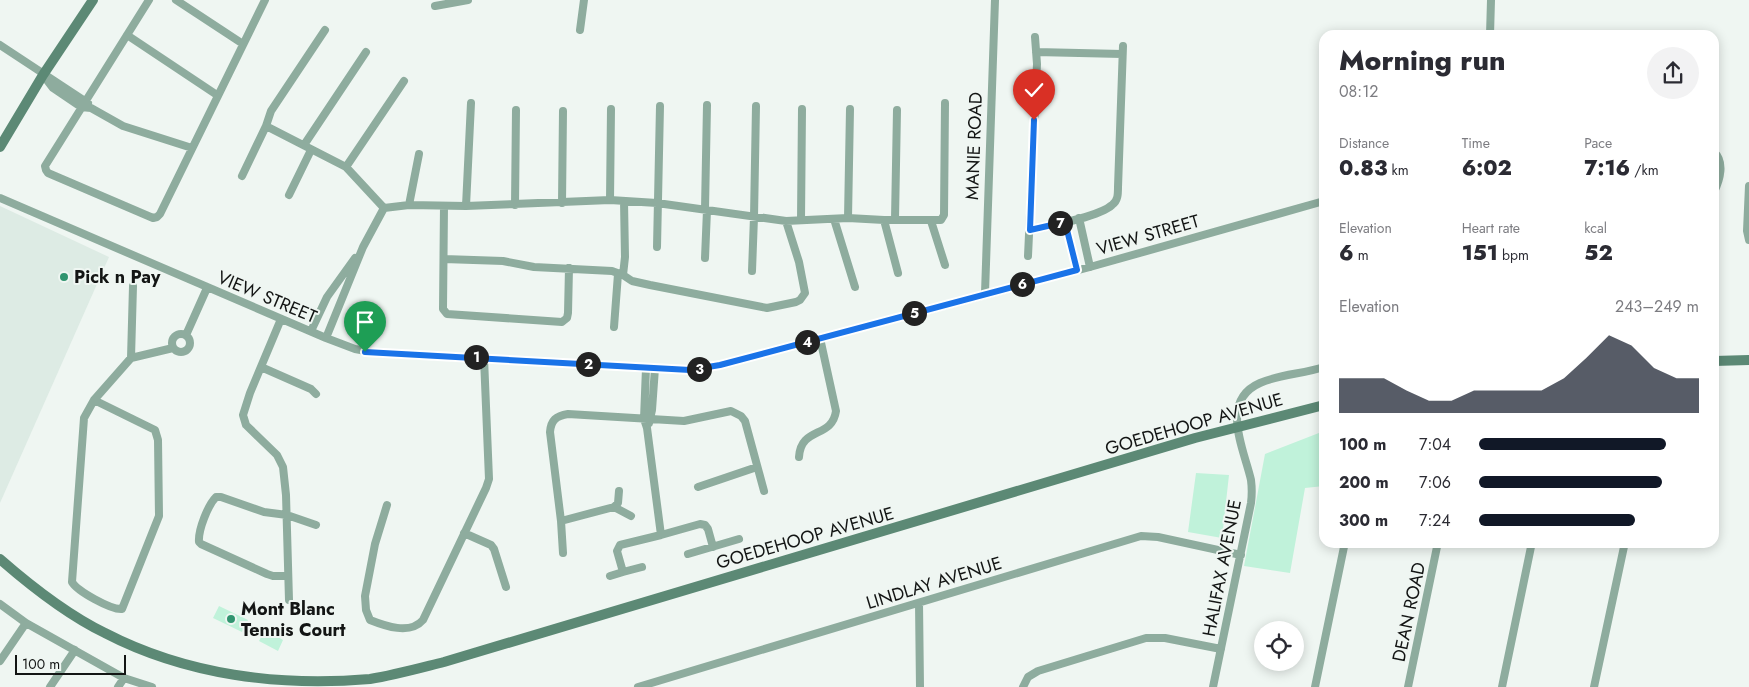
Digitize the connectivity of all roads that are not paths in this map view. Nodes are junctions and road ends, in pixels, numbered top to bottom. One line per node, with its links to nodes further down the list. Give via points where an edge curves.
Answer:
1 (94, 0): 19 (main road)
2 (149, 0): 13 (street)
3 (176, 0): 15 (street)
4 (266, 0): 15 (street)
5 (468, 0): 9 (street)
6 (584, 0): 11 (street)
7 (995, 0): 86 (street, MANIE ROAD)
8 (1491, 0): 12 (street)
9 (435, 6)
10 (325, 30): 34 (street, via 276,102)
11 (580, 30)
12 (1490, 30)
13 (127, 35): 21 (street); 24 (street)
14 (1035, 37): 18 (street)
15 (243, 44): 21 (street)
16 (0, 45): 19 (street)
17 (366, 52): 35 (street)
18 (1036, 52): 61 (street, via 1122,50 1118,197 1104,210); 69 (street)
19 (44, 75): 24 (street, via 53,88); 36 (main road)
20 (404, 81): 41 (street)
21 (217, 95): 37 (street)
22 (471, 103): 55 (street)
23 (945, 103): 66 (street, via 944,215 941,220)
24 (83, 104): 37 (street, via 123,126); 37 (street, via 45,166 46,170 149,217 160,214)
25 (660, 106): 51 (street)
26 (707, 106): 58 (street)
27 (756, 106): 59 (street)
28 (611, 109): 47 (street)
29 (802, 109): 64 (street)
30 (850, 109): 60 (street)
31 (516, 110): 53 (street)
32 (898, 110): 63 (street)
33 (563, 111): 50 (street)
34 (266, 126): 35 (street); 42 (street)
35 (304, 145): 38 (street)
36 (0, 147)
37 (192, 148)
38 (311, 150): 41 (street); 45 (street)
39 (419, 154): 52 (street)
40 (1719, 160): 43 (street)
41 (346, 167): 57 (street)
42 (242, 176)
43 (1719, 178)
44 (1749, 186): 56 (street)
45 (289, 195)
46 (0, 198): 85 (street, VIEW STREET)
47 (610, 200): 48 (street); 50 (street)
48 (624, 201): 51 (street); 82 (street, via 625,257)
49 (1319, 202): 77 (street, VIEW STREET)
50 (562, 203): 53 (street)
51 (657, 203): 58 (street); 71 (street)
52 (408, 205): 54 (street); 57 (street)
53 (515, 205): 55 (street)
54 (444, 206): 55 (street); 75 (street)
55 (466, 206)
56 (1748, 207): 70 (street)
57 (384, 208): 72 (street)
58 (706, 210): 59 (street); 74 (street)
59 (754, 217): 67 (street); 80 (street)
60 (848, 218): 62 (street); 65 (street)
61 (1078, 218): 68 (street); 77 (street)
62 (834, 219): 64 (street); 84 (street)
63 (895, 219): 65 (street); 66 (street)
64 (801, 220): 67 (street)
65 (884, 220): 81 (street)
66 (931, 220): 76 (street)
67 (786, 221): 82 (street, via 806,287 804,297 796,302 767,308 632,281)
68 (1065, 222): 69 (street); 79 (street)
69 (1030, 230): 73 (street)
70 (1749, 240)
71 (657, 246)
72 (363, 247): 89 (street, via 326,297); 91 (street)
73 (1028, 256)
74 (705, 258)
75 (444, 259): 78 (street); 78 (street, via 444,312 451,316 562,322 568,313)
76 (945, 264)
77 (1090, 267): 79 (street, VIEW STREET)
78 (569, 268): 82 (street)
79 (1077, 270): 86 (street, VIEW STREET)
80 (752, 271)
81 (898, 272)
82 (620, 274): 88 (street)
83 (133, 286): 94 (street)
84 (855, 287)
85 (207, 288): 87 (street, VIEW STREET); 90 (street)
86 (985, 294): 92 (street, VIEW STREET)
87 (281, 319): 89 (street, VIEW STREET); 98 (street)
88 (614, 327)
89 (311, 331): 91 (street, VIEW STREET)
90 (186, 335): 93 (street, via 174,337); 93 (street, via 190,343 187,351 178,352)
91 (326, 338): 95 (street, VIEW STREET, via 365,352)
92 (820, 338): 100 (street, VIEW STREET, via 720,365 690,370); 107 (street, via 835,418 831,425 801,444)
93 (173, 348): 94 (street)
94 (132, 358): 103 (street)
95 (484, 358): 99 (street, VIEW STREET); 118 (street, via 489,479)
96 (1749, 360): 97 (main road)
97 (1719, 361)
98 (261, 367): 102 (street); 114 (street, via 243,410 244,420 280,460)
99 (646, 368): 100 (street, VIEW STREET); 105 (street)
100 (655, 368): 105 (street)
101 (1319, 368): 106 (street, via 1254,386 1238,406)
102 (316, 394)
103 (94, 400): 103 (street, via 155,430 158,440 160,516 122,609 117,610 73,586 72,582 82,424)
104 (1319, 406): 106 (main road, GOEDEHOOP AVENUE)
105 (647, 420): 108 (street, via 691,420 737,412 745,421); 116 (street, via 568,414 556,417 550,432); 119 (street)
106 (1237, 426): 128 (street, HALIFAX AVENUE, via 1252,489); 129 (main road, GOEDEHOOP AVENUE, via 444,662 372,678 293,682 216,674 104,633 54,603)
107 (800, 457)
108 (757, 467): 109 (street); 111 (street)
109 (698, 487)
110 (619, 491): 113 (street, via 618,503)
111 (764, 491)
112 (387, 505): 118 (street, via 365,596 370,620 384,626 399,628 420,623)
113 (614, 507): 115 (street); 116 (street)
114 (287, 515): 117 (street); 132 (street); 132 (street, via 264,512 216,497 210,504 198,538 201,544 267,574)
115 (631, 516)
116 (561, 521): 126 (street)
117 (316, 526)
118 (464, 533): 134 (street, via 491,545)
119 (660, 535): 121 (street, via 705,525); 131 (street, via 618,546)
120 (739, 539): 121 (street)
121 (713, 547): 127 (street)
122 (1343, 548): 150 (street)
123 (1437, 548): 151 (street, DEAN ROAD)
124 (1531, 548): 152 (street)
125 (1624, 548): 153 (street)
126 (563, 553)
127 (688, 554)
128 (1241, 555): 136 (street, LINDLAY AVENUE, via 1145,535); 139 (street, HALIFAX AVENUE)
129 (0, 559)
130 (642, 567): 131 (street)
131 (623, 572): 133 (street)
132 (288, 576): 135 (street)
133 (610, 576)
134 (506, 587)
135 (289, 600)
136 (919, 603): 146 (street, LINDLAY AVENUE); 147 (street)
137 (0, 604): 138 (street)
138 (26, 623): 140 (street); 141 (street)
139 (1221, 649): 148 (street, via 1160,637 1146,638 1038,671 1028,677); 149 (street, HALIFAX AVENUE)
140 (75, 650): 142 (street); 143 (street)
141 (0, 661)
142 (124, 678): 144 (street); 145 (street)
143 (50, 687)
144 (118, 687)
145 (152, 687)
146 (638, 687)
147 (920, 687)
148 (1023, 687)
149 (1213, 687)
150 (1315, 687)
151 (1408, 687)
152 (1502, 687)
153 (1594, 687)

